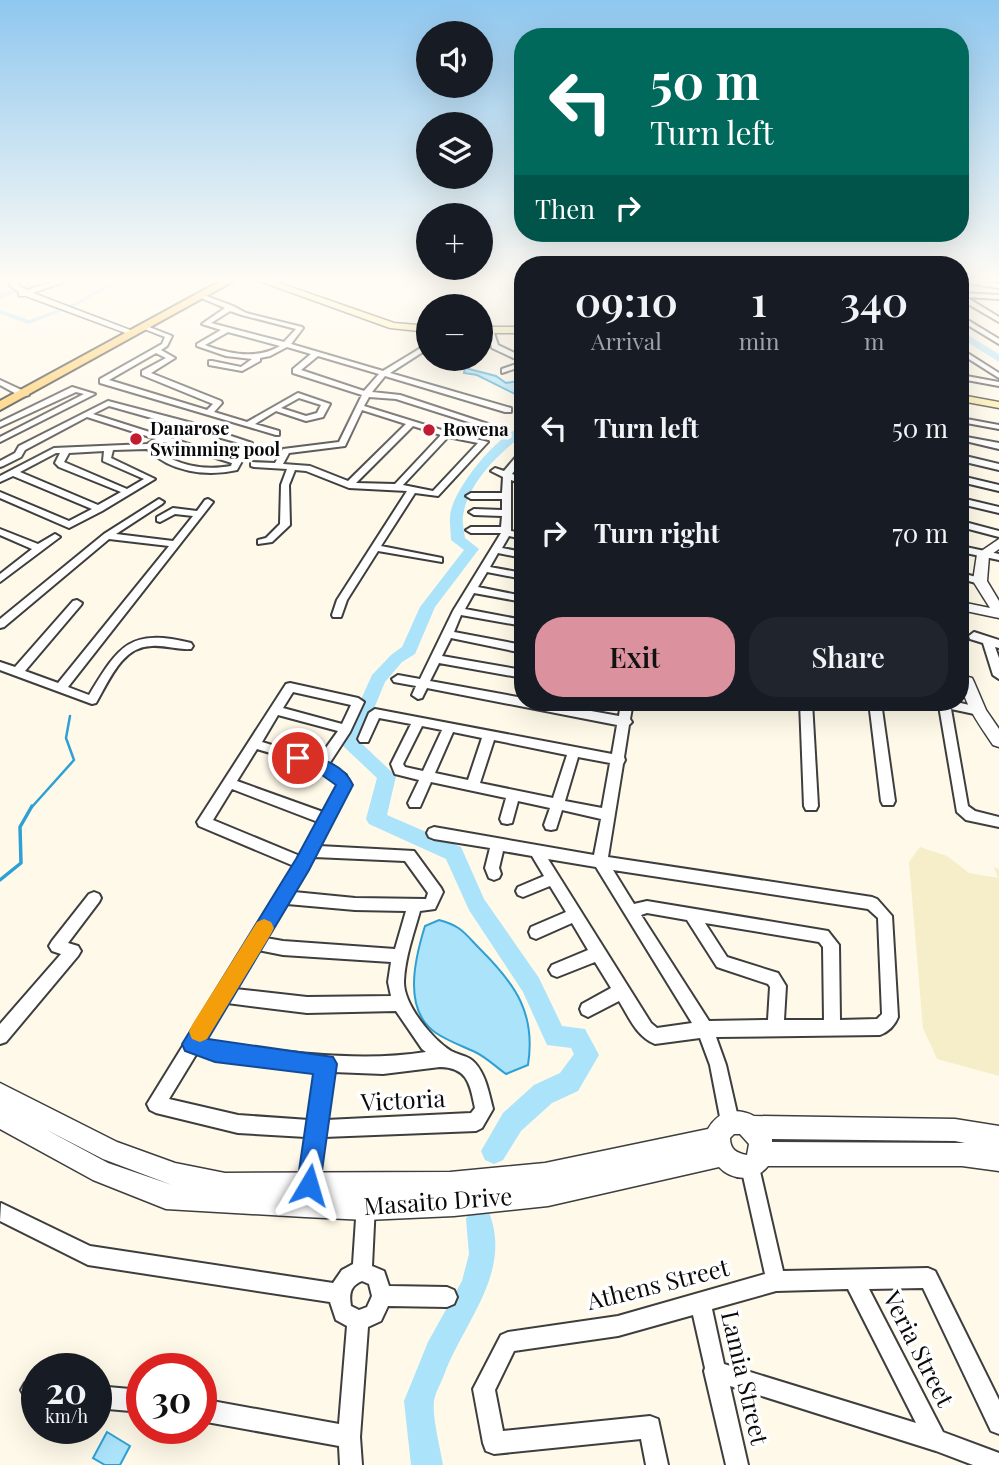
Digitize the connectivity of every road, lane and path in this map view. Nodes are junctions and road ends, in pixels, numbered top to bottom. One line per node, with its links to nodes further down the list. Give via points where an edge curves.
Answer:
1 (110, 346): 24 (main road)
2 (163, 346): 8 (street)
3 (205, 346): 13 (street)
4 (281, 346): 13 (street)
5 (292, 346): 10 (street)
6 (333, 346): 10 (street)
7 (496, 346): 12 (street)
8 (157, 351): 30 (street, via 171,358 145,373 218,403); 30 (street, via 103,381)
9 (416, 353): 18 (street)
10 (318, 354): 16 (street); 18 (street)
11 (969, 356): 19 (street)
12 (514, 357)
13 (257, 359): 14 (street, via 242,369)
14 (212, 363)
15 (514, 366): 17 (street)
16 (296, 371): 23 (street)
17 (505, 371)
18 (384, 373): 23 (street); 34 (street, via 509,410)
19 (999, 376)
20 (969, 378): 22 (street)
21 (0, 382): 24 (street)
22 (999, 384)
23 (366, 394): 28 (street); 34 (street, via 397,397)
24 (25, 395): 27 (main road)
25 (969, 399): 26 (main road)
26 (999, 405)
27 (0, 406)
28 (361, 407): 33 (street); 53 (street, via 342,444 286,451)
29 (276, 409): 29 (street, via 306,419 320,415 326,404 298,395); 37 (street)
30 (208, 413): 37 (street)
31 (85, 414): 36 (street, via 110,403); 42 (street); 51 (street)
32 (969, 421): 38 (street)
33 (410, 424): 40 (street); 63 (street)
34 (484, 424): 41 (street)
35 (0, 425): 44 (street, via 75,388 91,394)
36 (189, 425): 42 (street); 50 (street, via 247,443)
37 (247, 425): 39 (street)
38 (999, 427)
39 (276, 433)
40 (446, 434): 41 (street); 64 (street)
41 (465, 437): 66 (street, via 484,442 435,494)
42 (166, 439): 45 (street); 50 (street)
43 (969, 440): 46 (street)
44 (0, 441)
45 (149, 446): 47 (street); 50 (street, via 157,456 197,470 229,469)
46 (999, 446)
47 (109, 449): 48 (street); 67 (street, via 106,459 151,477)
48 (66, 450): 58 (street); 67 (street, via 59,463 62,466)
49 (969, 460): 56 (street)
50 (237, 462)
51 (0, 464)
52 (254, 464): 53 (street)
53 (278, 465): 54 (street)
54 (294, 467): 63 (street); 88 (street, via 285,485 285,525)
55 (514, 467): 59 (street)
56 (999, 467)
57 (495, 471): 59 (street)
58 (12, 472): 61 (street); 74 (street)
59 (507, 474): 60 (street); 70 (street)
60 (514, 477)
61 (0, 479)
62 (969, 481): 65 (street)
63 (349, 485): 64 (street)
64 (397, 486): 66 (street)
65 (999, 488)
66 (412, 490): 92 (street)
67 (128, 492): 74 (street)
68 (0, 495): 74 (street, via 68,525)
69 (471, 496): 70 (street)
70 (506, 496): 77 (street)
71 (159, 502): 86 (street)
72 (208, 502): 78 (street)
73 (969, 503): 75 (street)
74 (99, 509)
75 (999, 510)
76 (474, 512): 77 (street)
77 (506, 513): 82 (street)
78 (200, 514): 79 (street, via 173,511); 90 (street)
79 (160, 519)
80 (969, 526): 84 (street)
81 (471, 530): 82 (street)
82 (506, 532): 83 (street); 93 (street)
83 (514, 534)
84 (999, 534)
85 (3, 536): 91 (street)
86 (107, 536): 90 (street); 112 (street)
87 (55, 537): 91 (street)
88 (261, 542)
89 (999, 543): 96 (street)
90 (176, 544): 124 (street)
91 (39, 548): 102 (street)
92 (375, 548): 98 (street); 110 (street)
93 (496, 550): 95 (street); 99 (street)
94 (969, 551): 96 (street)
95 (514, 553)
96 (983, 554): 97 (street); 103 (street)
97 (999, 557)
98 (438, 560)
99 (485, 569): 100 (street); 104 (street)
100 (514, 574)
101 (969, 578): 103 (street)
102 (0, 579)
103 (980, 581): 109 (street)
104 (472, 589): 105 (street); 108 (street)
105 (514, 596)
106 (77, 603): 121 (street)
107 (969, 607): 109 (street)
108 (458, 611): 111 (street); 113 (street)
109 (999, 613)
110 (337, 615)
111 (514, 620)
112 (0, 625)
113 (448, 634): 117 (street); 118 (street)
114 (974, 636): 115 (street)
115 (993, 643): 122 (street)
116 (187, 646): 124 (street, via 145,639 132,644 92,700)
117 (514, 647)
118 (438, 659): 120 (street); 125 (street)
119 (0, 666): 121 (street)
120 (514, 672)
121 (19, 673): 124 (street)
122 (999, 673)
123 (398, 679): 125 (street)
124 (60, 689)
125 (421, 690): 127 (street)
126 (969, 691): 135 (street)
127 (514, 705)
128 (969, 709): 135 (street)
129 (275, 710): 139 (street); 139 (street, via 290,687 358,702); 143 (street)
130 (556, 711): 137 (street)
131 (627, 711): 137 (street)
132 (806, 711): 154 (street)
133 (876, 711): 151 (street)
134 (943, 711): 158 (street, via 962,808 971,817)
135 (979, 711): 142 (street)
136 (418, 722): 138 (street); 141 (street, via 375,713); 147 (street, via 397,768)
137 (626, 722): 145 (street)
138 (449, 727): 140 (street); 147 (street)
139 (346, 729): 146 (street)
140 (489, 735): 144 (street); 149 (street)
141 (364, 739)
142 (999, 741)
143 (254, 744): 146 (street); 148 (street)
144 (574, 751): 145 (street); 153 (street)
145 (619, 760): 155 (street)
146 (321, 765): 156 (street, via 344,785)
147 (428, 777): 149 (street); 152 (street)
148 (229, 782): 156 (street); 163 (street, via 204,822)
149 (473, 786): 150 (street)
150 (513, 795): 153 (street); 157 (street)
151 (888, 800)
152 (415, 803)
153 (558, 804): 155 (street); 159 (street)
154 (811, 806)
155 (609, 815): 164 (street)
156 (326, 818): 163 (street)
157 (507, 819)
158 (999, 822)
159 (551, 825)
160 (434, 833): 161 (street)
161 (498, 844): 162 (street); 165 (street)
162 (536, 851): 164 (street); 166 (street)
163 (306, 858): 168 (street); 170 (street, via 410,855 436,892 430,905)
164 (600, 862): 171 (street); 184 (street, via 872,903 880,908 885,916 890,1017 880,1027)
165 (494, 874)
166 (553, 879): 167 (street); 172 (street)
167 (523, 891)
168 (283, 897): 170 (street); 175 (street)
169 (94, 898): 186 (street, via 57,946 73,951)
170 (415, 905): 177 (street)
171 (631, 911): 173 (street, via 647,907); 185 (street)
172 (575, 915): 174 (street); 176 (street)
173 (692, 915): 183 (street, via 722,962 773,978 778,986); 184 (street, via 823,936 831,945)
174 (536, 932)
175 (255, 943): 177 (street); 180 (street)
176 (599, 953): 178 (street); 179 (street)
177 (400, 956): 181 (street, via 396,982)
178 (557, 970)
179 (622, 990): 182 (street); 185 (street, via 645,1029 655,1036)
180 (223, 995): 181 (street, via 307,1005); 187 (street)
181 (400, 1003): 188 (street, via 428,1043)
182 (588, 1009)
183 (776, 1028): 184 (street); 185 (street)
184 (832, 1028)
185 (705, 1029): 193 (street, via 718,1065)
186 (0, 1036)
187 (193, 1044): 189 (street, Victoria, via 215,1052); 192 (street, Victoria, via 156,1104 238,1124)
188 (445, 1055): 189 (street, Victoria, via 391,1065); 192 (street, Victoria, via 462,1063 480,1085 484,1109 475,1122)
189 (326, 1064): 192 (street)
190 (0, 1094): 197 (street, Masaito Drive, via 111,1151 175,1175)
191 (0, 1117): 197 (street, Masaito Drive, via 101,1172 166,1197)
192 (316, 1129): 197 (street)
193 (730, 1135): 194 (street, Masaito Drive, via 955,1130); 196 (street, via 761,1140); 196 (street, via 732,1164); 198 (street, Masaito Drive, via 545,1175)
194 (999, 1137)
195 (999, 1159): 196 (street, via 962,1154)
196 (756, 1161): 201 (street)
197 (307, 1195): 198 (street, Masaito Drive)
198 (367, 1197): 200 (street)
199 (1, 1212): 203 (street, via 88,1255)
200 (362, 1270): 203 (street, via 347,1278); 204 (street, via 377,1278)
201 (776, 1281): 202 (street, Athens Street); 206 (street, Athens Street)
202 (854, 1281): 210 (street, Athens Street, via 928,1278); 213 (street, Veria Street)
203 (339, 1294): 207 (street, via 343,1313)
204 (382, 1296): 205 (street); 207 (street, via 374,1314)
205 (447, 1297)
206 (700, 1302): 208 (street, Lamia Street); 211 (street, Athens Street, via 618,1326 508,1342 484,1389 494,1443)
207 (358, 1321): 212 (street)
208 (714, 1371): 213 (street); 217 (street, Lamia Street)
209 (217, 1413): 212 (street)
210 (999, 1423)
211 (650, 1427): 216 (street)
212 (349, 1437): 215 (street)
213 (936, 1440): 214 (street)
214 (999, 1464)
215 (351, 1465)
216 (657, 1465)
217 (737, 1465)

